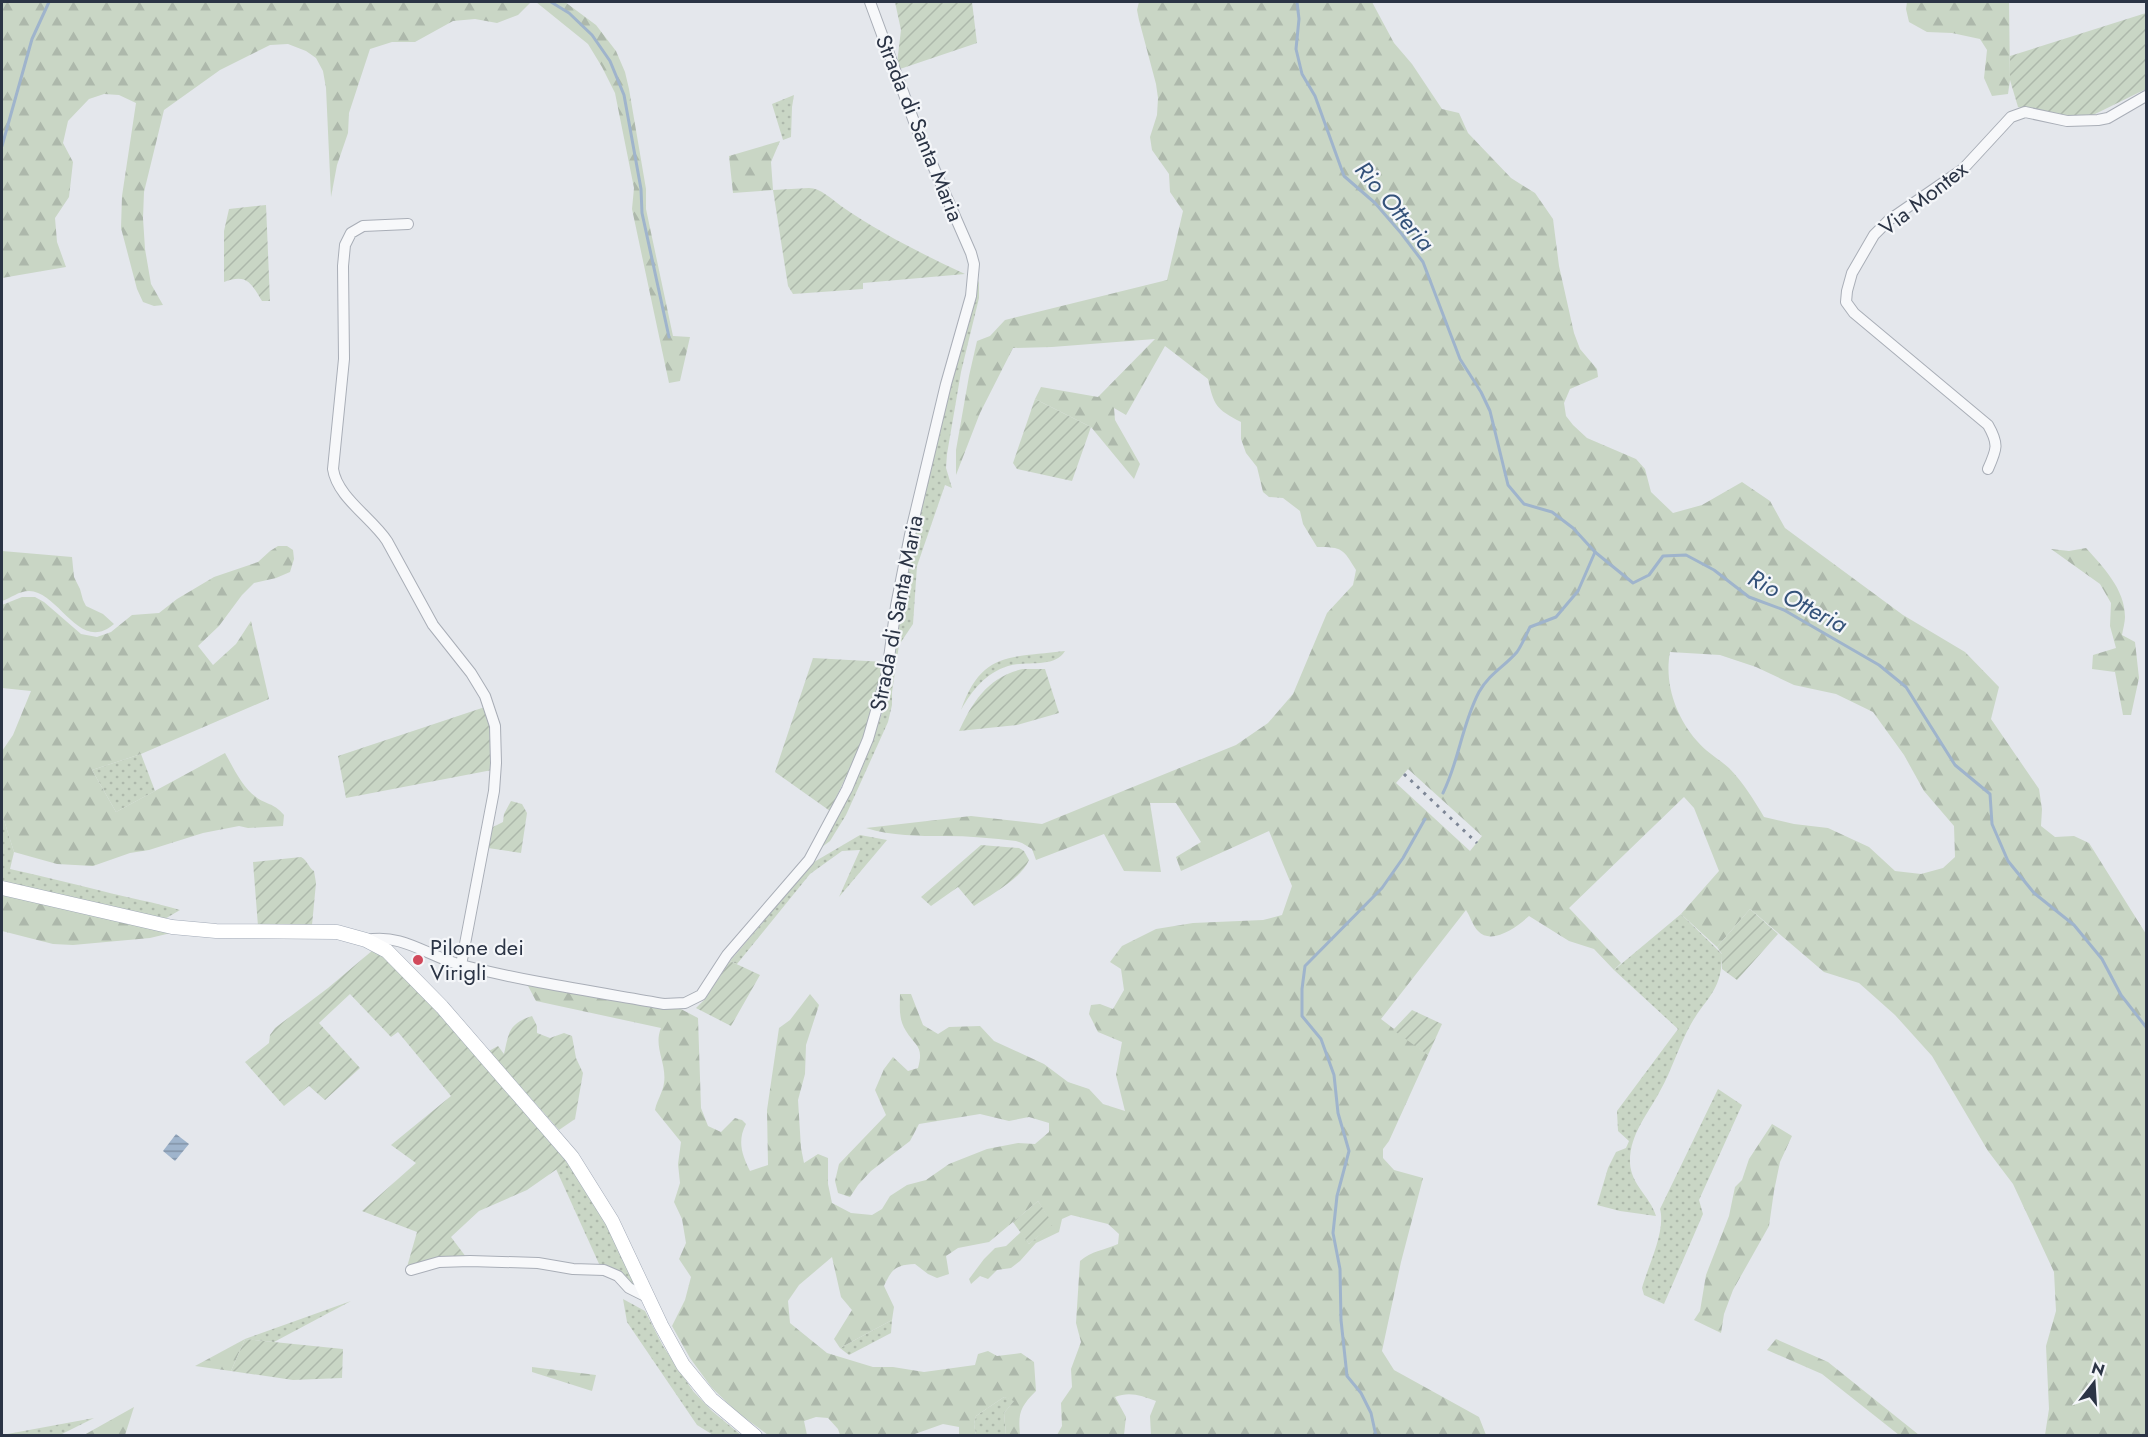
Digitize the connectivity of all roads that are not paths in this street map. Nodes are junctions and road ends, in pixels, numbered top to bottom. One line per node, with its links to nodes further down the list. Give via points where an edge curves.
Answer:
1 (870, 2): 7 (street, Strada di Santa Maria, via 974,267 900,580 887,673 866,746 809,860 727,955 695,999 664,1004)
2 (2146, 96): 4 (street, Via Montex, via 2098,120 2067,121 2025,112 2011,117 1963,170 1889,220 1874,235 1852,273 1846,302 1854,313 1988,425 1997,441)
3 (408, 224): 7 (street, via 363,226 353,231 345,244 344,359 333,469 342,490 385,536 433,625 471,673 494,719 494,791)
4 (1988, 469)
5 (2, 888): 6 (main road, via 172,927 330,931)
6 (366, 940): 7 (street, Strada di Santa Maria, via 394,939); 9 (main road, via 387,951 442,1007 568,1152 609,1216)
7 (461, 965)
8 (411, 1270): 9 (street, via 438,1262 470,1261 604,1270 618,1275 629,1288)
9 (647, 1297): 10 (main road, via 691,1375)
10 (755, 1436)

